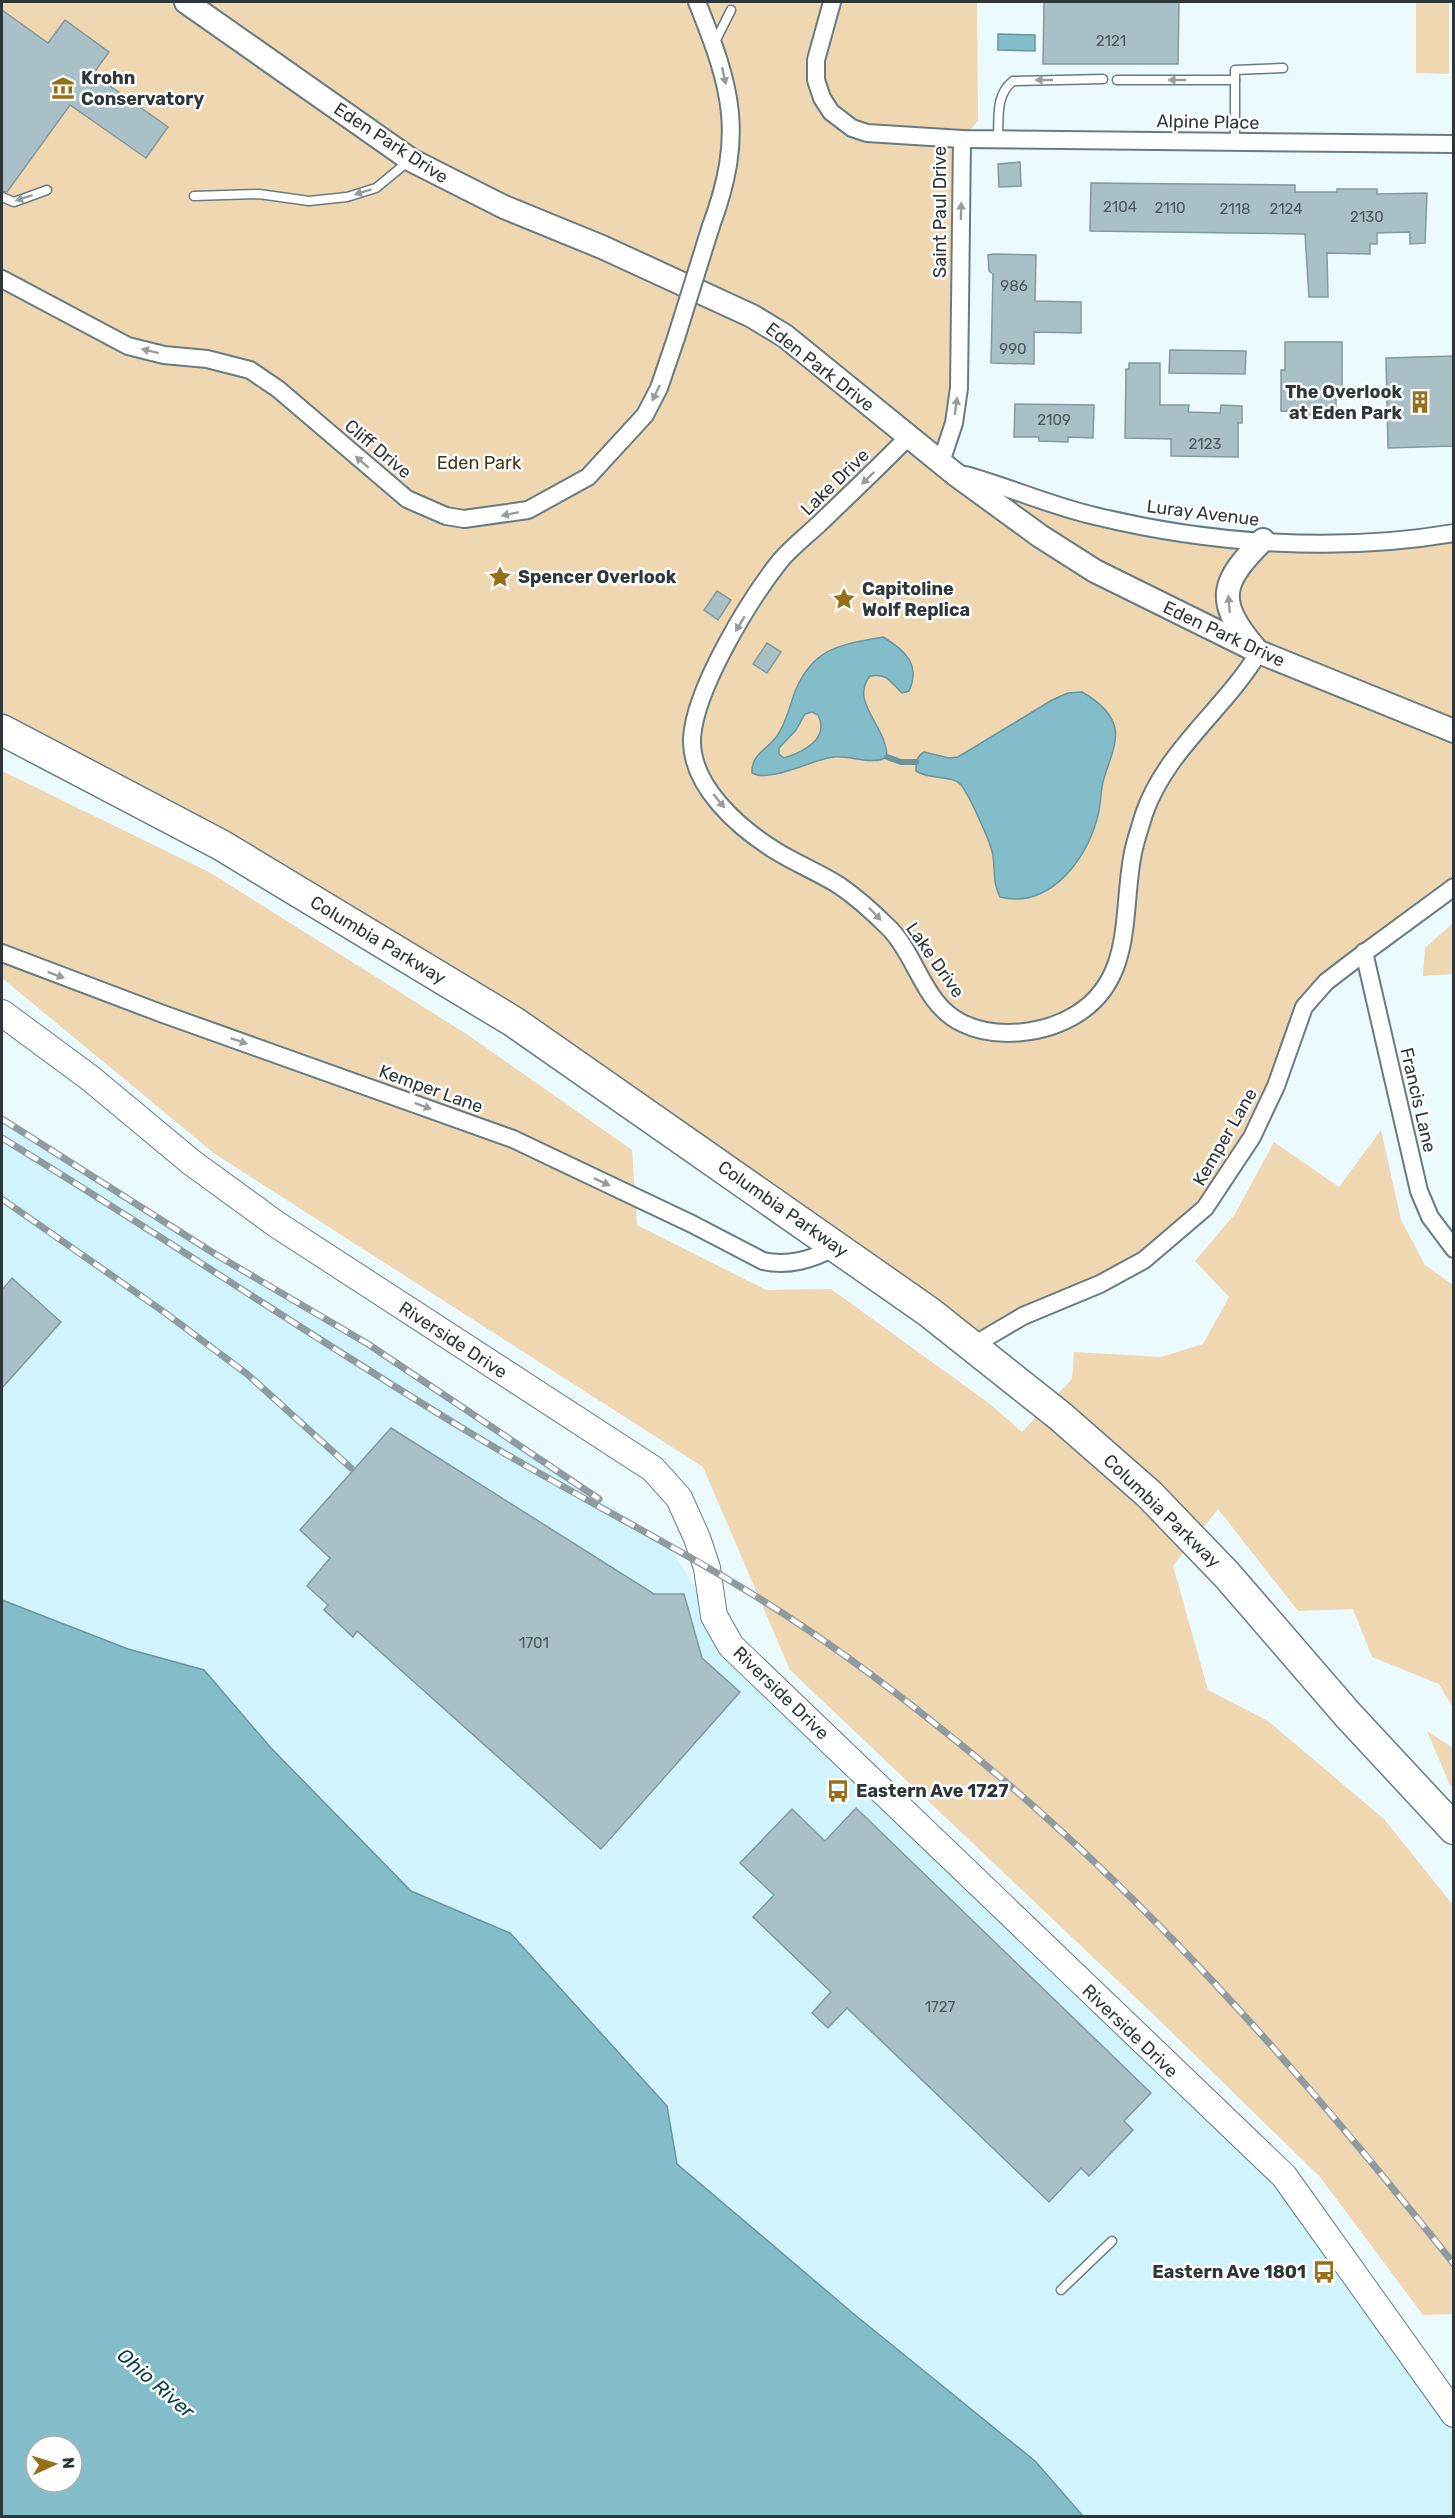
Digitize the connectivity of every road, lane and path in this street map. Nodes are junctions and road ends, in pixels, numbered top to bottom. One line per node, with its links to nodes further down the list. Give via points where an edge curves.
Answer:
1 (186, 2): 14 (street, Eden Park Drive)
2 (697, 2): 5 (street)
3 (832, 2): 10 (street, Saint Paul Drive, via 816,60 816,80 831,112 852,128 867,133)
4 (731, 10): 5 (lane)
5 (714, 44): 18 (street, Cliff Drive, one-way to 18, bridge, via 730,101 732,140 727,180 659,388 645,415 588,477 528,510 464,519 446,516 407,499 278,388 250,370 128,346)
6 (1283, 68): 9 (lane, via 1235,70)
7 (1103, 79): 11 (lane, one-way to 11, via 1013,81 1002,91)
8 (1117, 80): 9 (lane, one-way to 8)
9 (1235, 80): 12 (lane)
10 (962, 139): 11 (street, Alpine Place); 20 (street, Saint Paul Drive, one-way to 10, via 959,388)
11 (998, 139): 12 (street, Alpine Place)
12 (1235, 141): 13 (street, Alpine Place)
13 (1454, 144)
14 (411, 160): 16 (lane, one-way to 16, via 376,188 347,197 309,201 259,194); 19 (street, Eden Park Drive, via 504,207 752,316 785,336)
15 (47, 190): 17 (lane, one-way to 17, via 14,202)
16 (194, 196)
17 (2, 197)
18 (2, 279)
19 (909, 436): 20 (street, Eden Park Drive); 23 (street, Lake Drive, one-way to 23, via 781,561 711,673 693,725 692,742 700,774 728,812 776,851 815,871 868,907 897,936 940,1006 960,1023 1002,1033 1042,1029 1075,1016 1097,997 1120,961 1132,857 1160,777 1243,679)
20 (948, 468): 22 (street, Luray Avenue, via 1102,518 1166,530); 23 (street, Eden Park Drive, via 1095,571)
21 (1454, 533): 22 (street, Luray Avenue, via 1373,541)
22 (1263, 540): 23 (street, one-way to 22, via 1234,621 1228,605 1234,574)
23 (1259, 652): 25 (street, Eden Park Drive)
24 (2, 730): 30 (highway, Columbia Parkway, via 221,845 514,1022)
25 (1454, 731)
26 (1454, 887): 27 (street, Kemper Lane)
27 (1364, 952): 31 (street, Francis Lane, via 1419,1191 1430,1217); 32 (street, Kemper Lane, via 1326,982 1304,1007 1276,1086 1252,1137 1205,1208 1144,1260 1100,1284 1023,1316)
28 (2, 953): 30 (street, Kemper Lane, one-way to 30, via 513,1139 763,1261 775,1264 814,1259)
29 (2, 1013): 36 (main road, Riverside Drive, via 276,1224 653,1469 679,1498 693,1528 707,1568 714,1616 731,1646 1284,2176)
30 (836, 1247): 32 (highway, Columbia Parkway)
31 (1454, 1249)
32 (972, 1346): 33 (highway, Columbia Parkway, via 1149,1494)
33 (1454, 1829)
34 (1112, 2241): 35 (lane)
35 (1061, 2290)
36 (1454, 2414)

